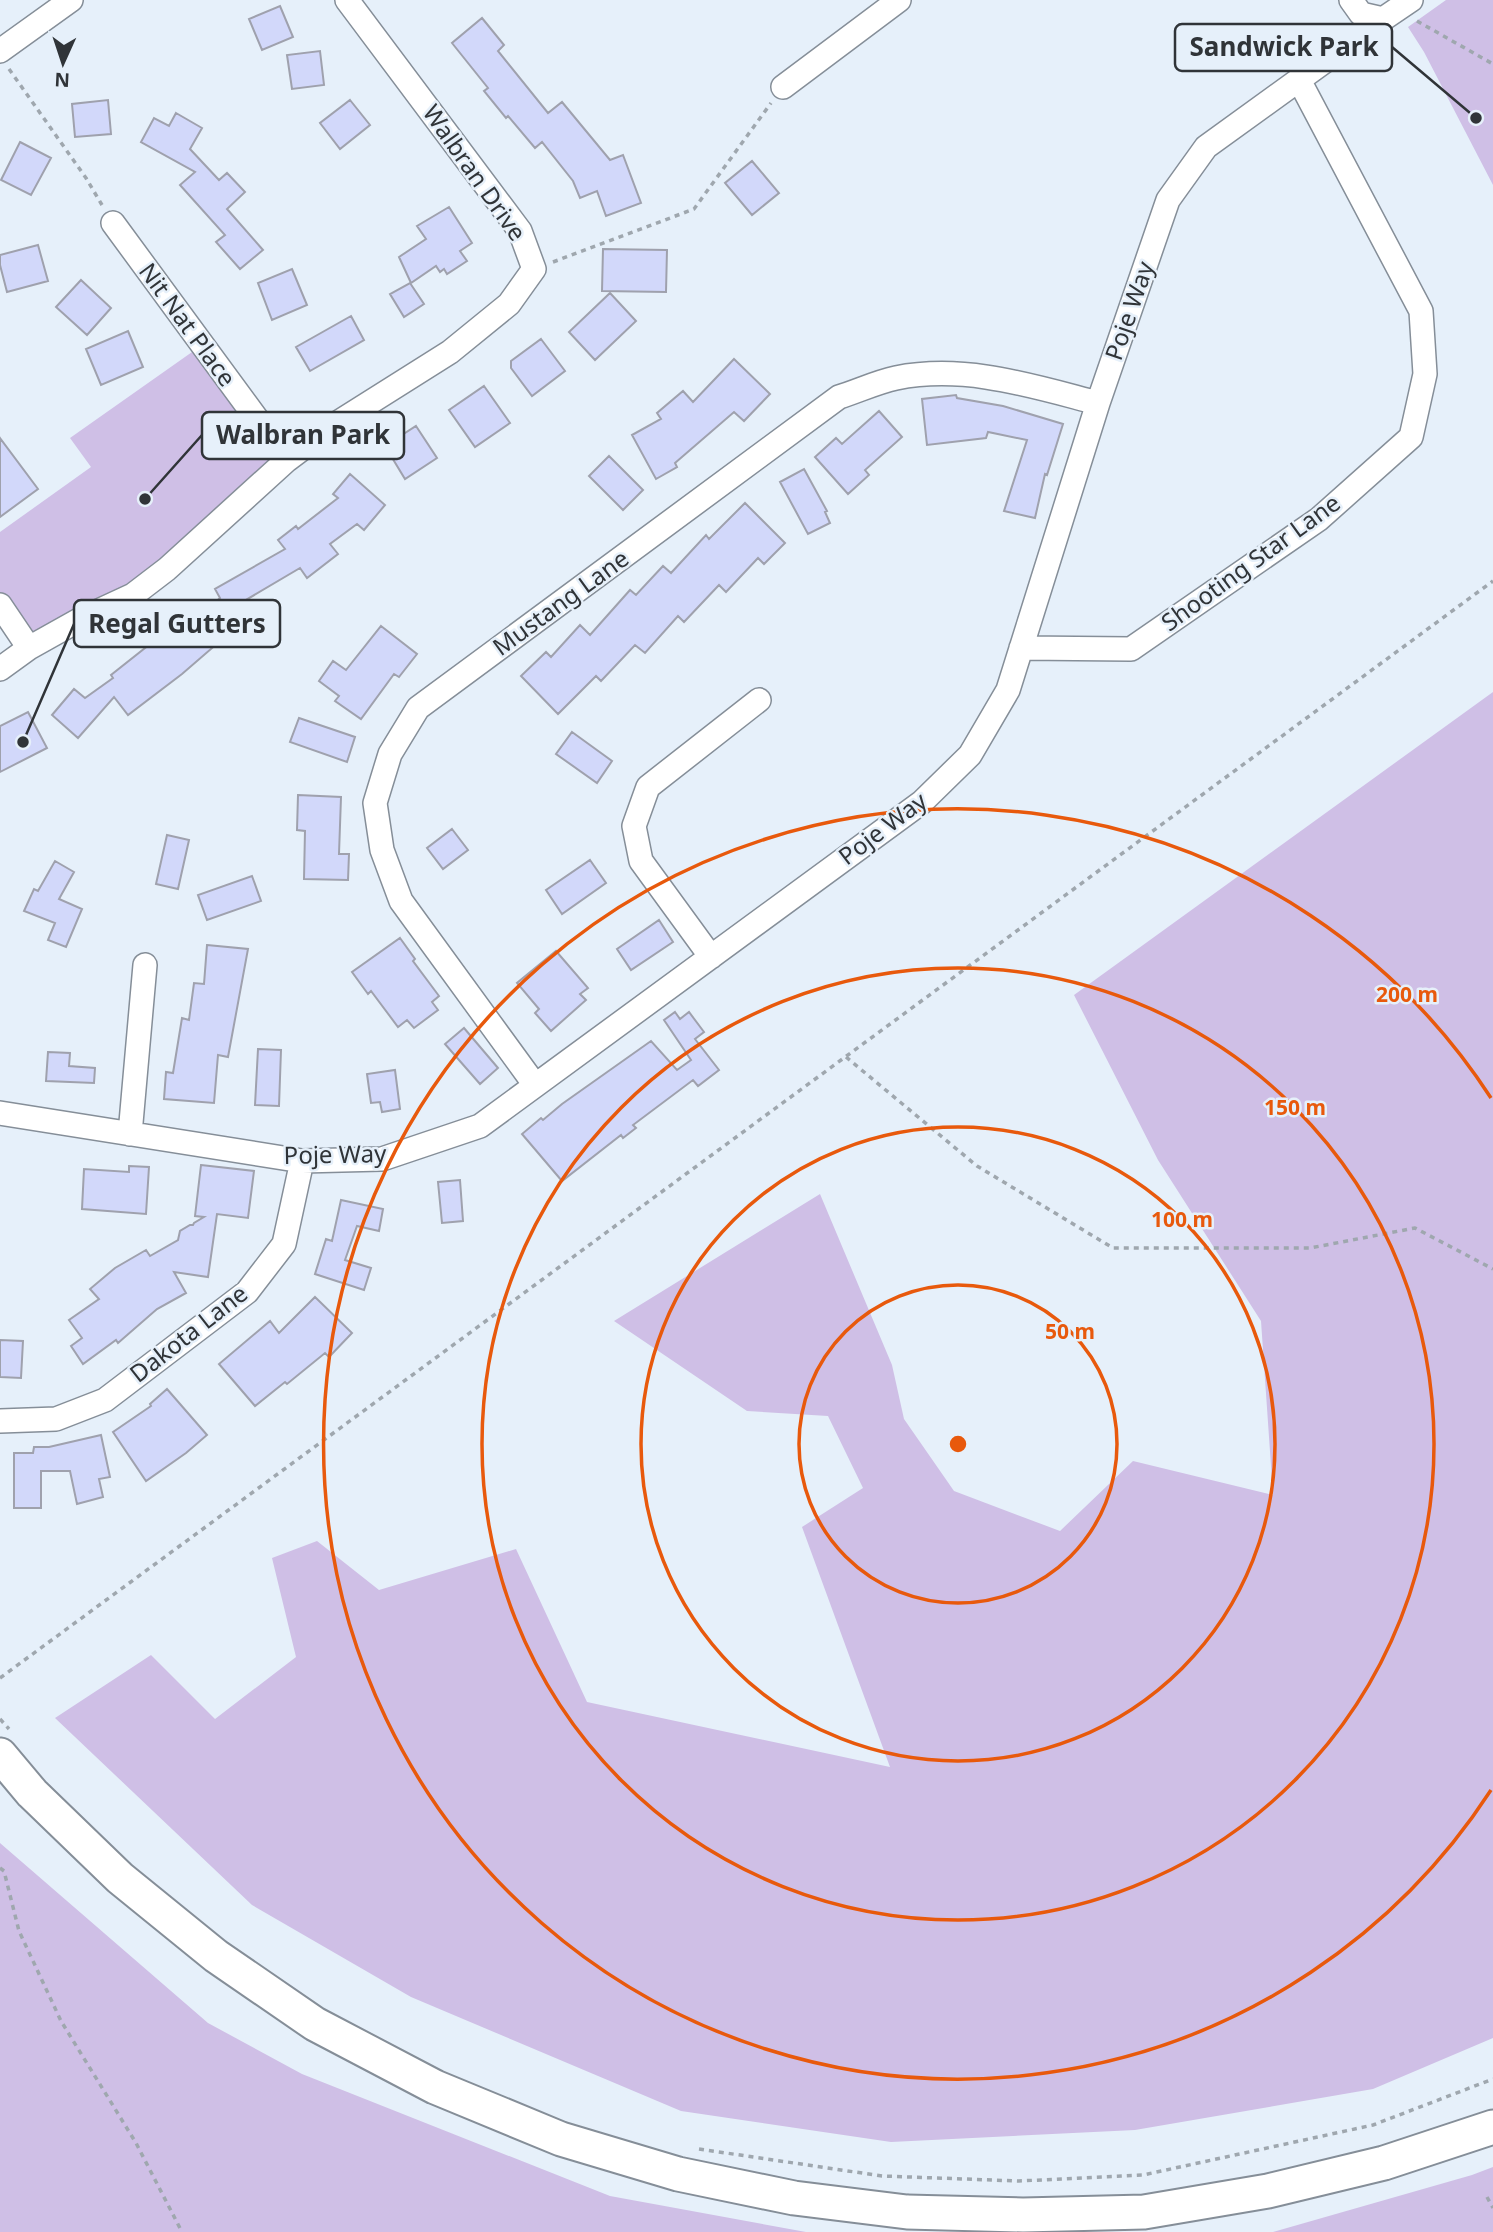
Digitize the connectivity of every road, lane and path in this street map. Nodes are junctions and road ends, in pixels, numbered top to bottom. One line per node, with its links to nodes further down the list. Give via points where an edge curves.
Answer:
1 (71, 0): 6 (street)
2 (347, 0): 11 (street, Walbran Drive, via 520,231)
3 (899, 0): 9 (street)
4 (1351, 0): 5 (street, via 1361,14)
5 (1397, 10): 7 (path); 8 (street, Poje Way)
6 (4, 59): 10 (path)
7 (1493, 64)
8 (1299, 80): 12 (street, Poje Way, via 1206,146 1168,200); 17 (street, Shooting Star Lane, via 1422,311 1425,374 1410,437 1319,519 1131,649)
9 (783, 87): 11 (path, via 694,209)
10 (113, 223): 13 (street, Nit Nat Place)
11 (534, 269): 13 (street, Walbran Drive, via 509,304 450,352)
12 (1098, 404): 17 (street, Poje Way); 23 (street, Mustang Lane, via 1007,379 944,372 895,378 839,397 418,708 390,754 375,803 382,850 401,901)
13 (287, 460): 16 (street, Walbran Drive, via 133,595)
14 (1493, 581): 22 (path)
15 (0, 605): 16 (street)
16 (29, 648): 18 (street, Walbran Drive)
17 (1021, 648): 20 (street, Poje Way, via 1008,690 970,755 922,802)
18 (0, 669)
19 (759, 700): 20 (street, via 648,787 634,826 641,861)
20 (711, 957): 23 (street, Poje Way)
21 (145, 965): 25 (street)
22 (846, 1057): 27 (path, via 977,1166 1112,1248 1310,1248 1415,1228); 29 (path)
23 (535, 1085): 26 (street, Poje Way, via 480,1126 382,1159)
24 (0, 1113): 25 (street, Poje Way)
25 (130, 1134): 26 (street, Poje Way)
26 (302, 1161): 28 (street, Dakota Lane, via 284,1244 247,1292 105,1400 56,1419)
27 (1493, 1269)
28 (0, 1422)
29 (0, 1678)
30 (0, 1719): 31 (path)
31 (5, 1742): 34 (main road, via 32,1793 120,1878 216,1956 316,2024 435,2087 561,2139 678,2174 794,2198 907,2212 1144,2212 1268,2191 1384,2163)
32 (0, 1868): 38 (path, via 5,1871 19,1931 61,2021 135,2143)
33 (1493, 2079): 35 (path, via 1373,2125 1143,2175 1019,2180 882,2176)
34 (1493, 2127)
35 (690, 2147)
36 (1487, 2197): 37 (path)
37 (1493, 2207)
38 (181, 2232)

